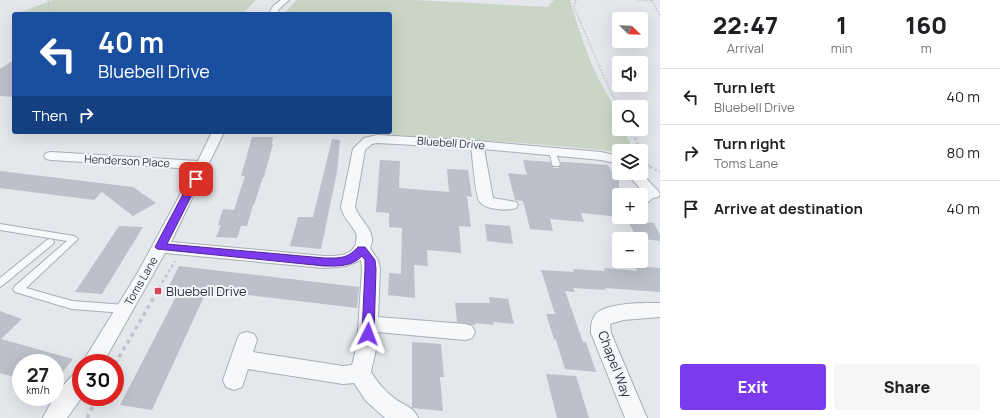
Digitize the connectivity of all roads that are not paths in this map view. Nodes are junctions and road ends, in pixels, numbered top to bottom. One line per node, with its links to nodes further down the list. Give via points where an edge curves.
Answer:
1 (286, 0): 2 (street)
2 (274, 12)
3 (217, 134): 7 (street, Toms Lane)
4 (477, 145): 6 (street, Bluebell Drive, via 554,158 601,156); 11 (street, via 486,200 490,203); 15 (street, Bluebell Drive, via 377,139 363,144 359,149 348,207 365,238)
5 (51, 156): 7 (street, Henderson Place)
6 (612, 158)
7 (202, 165): 14 (street, Toms Lane)
8 (644, 180): 9 (street)
9 (653, 194): 10 (lane)
10 (648, 198)
11 (511, 205)
12 (0, 227): 17 (lane, via 74,239 18,289 55,302)
13 (50, 242): 16 (lane)
14 (160, 247): 15 (street, via 324,262 349,260); 17 (street, Toms Lane)
15 (362, 249): 19 (street, via 370,260)
16 (0, 283)
17 (125, 309): 21 (street, Toms Lane)
18 (660, 310): 27 (street, Chapel Way, via 615,314 604,318 600,324)
19 (369, 324): 20 (street); 22 (street)
20 (465, 332)
21 (98, 354)
22 (360, 373): 23 (street, via 343,375 244,349); 26 (street, via 367,386 382,402)
23 (234, 380)
24 (72, 393): 25 (street)
25 (54, 418)
26 (407, 418)
27 (636, 418)

